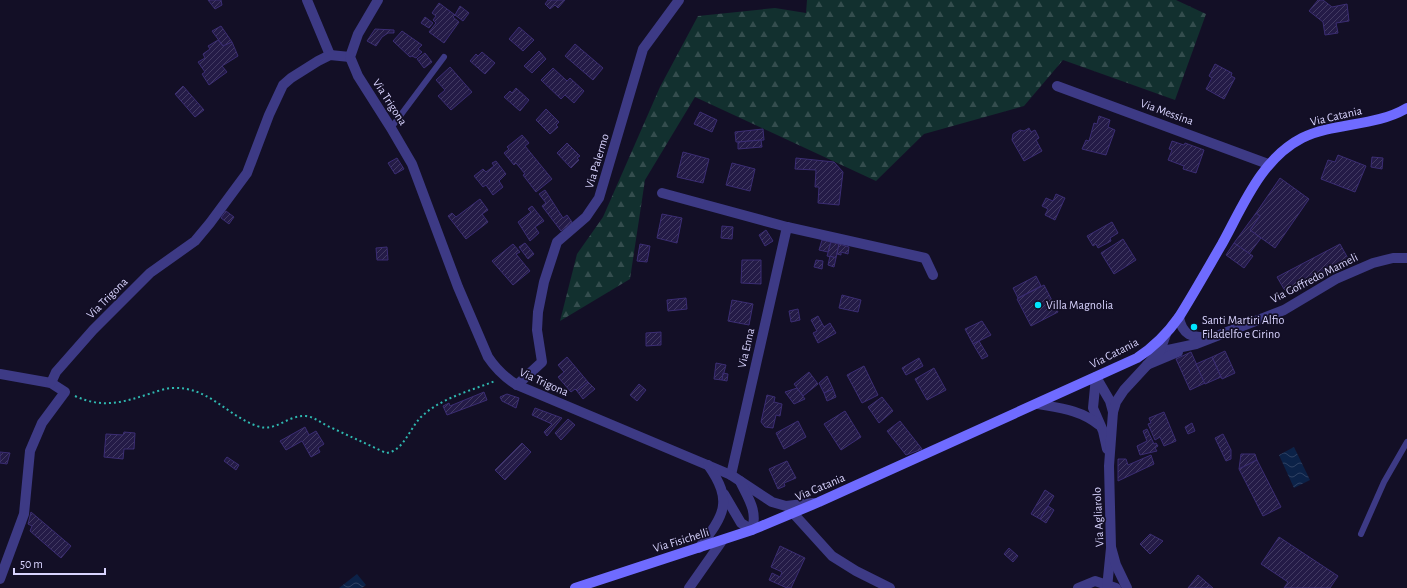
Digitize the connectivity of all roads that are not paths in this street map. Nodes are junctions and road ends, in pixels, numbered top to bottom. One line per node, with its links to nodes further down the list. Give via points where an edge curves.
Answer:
1 (307, 0): 4 (street)
2 (378, 0): 5 (street, via 358,34)
3 (679, 0): 24 (street, Via Palermo, via 643,49 599,198 586,217 557,242 544,282 538,312 537,330 542,362)
4 (330, 55): 5 (street); 23 (street, Via Trigona, via 318,60 283,85 247,173 195,241 150,273 93,330 56,372)
5 (350, 57): 9 (street, Via Trigona, via 358,76)
6 (444, 57): 9 (lane)
7 (1057, 86): 10 (street, Via Messina)
8 (1407, 108): 10 (main road, Via Catania, via 1380,119 1320,131 1302,138)
9 (391, 128): 24 (street, Via Trigona, via 412,164 458,287 488,357 504,377)
10 (1268, 164): 15 (main road, Via Catania)
11 (662, 193): 12 (street)
12 (787, 227): 14 (street, via 925,258); 31 (street, Via Enna)
13 (1407, 258): 17 (street, Via Goffredo Mameli, via 1393,258 1355,270 1284,310 1213,336)
14 (933, 275)
15 (1179, 317): 16 (main road, Via Catania); 17 (street, via 1184,331)
16 (1166, 334): 17 (street, via 1177,333); 18 (street); 19 (main road, Via Catania, via 1153,348)
17 (1194, 340): 18 (street); 20 (street)
18 (1160, 351): 19 (street); 20 (street)
19 (1137, 358): 22 (main road, Via Catania)
20 (1147, 365): 26 (street, via 1124,390)
21 (0, 374): 23 (street)
22 (1096, 377): 25 (main road, Via Catania); 26 (street, via 1110,401); 27 (street, via 1093,408)
23 (51, 383): 40 (street, via 65,392 42,423 30,451 24,514)
24 (517, 385): 29 (street, Via Trigona)
25 (1038, 404): 27 (street, via 1079,412); 33 (main road, Via Catania)
26 (1113, 412): 30 (street)
27 (1100, 425): 30 (street)
28 (1407, 442): 36 (lane, via 1384,482)
29 (708, 465): 31 (street, Via Trigona); 32 (street)
30 (1109, 466): 38 (street, Via Agliarolo)
31 (735, 477): 33 (street, Via Trigona, via 772,502 786,506); 35 (street, via 754,510 756,520)
32 (724, 494): 35 (street, via 741,523); 39 (street, via 723,510 717,523)
33 (819, 502): 34 (main road, Via Catania)
34 (793, 513): 35 (main road, Via Fisichelli); 44 (street, via 832,556)
35 (752, 530): 37 (main road, Via Fisichelli)
36 (1361, 534)
37 (722, 541): 39 (main road, Via Fisichelli); 43 (street)
38 (1111, 547): 41 (street); 46 (street, Via Agliarolo, via 1116,566)
39 (699, 548): 42 (main road, Via Fisichelli)
40 (0, 579)
41 (1110, 587): 45 (street, via 1095,581)
42 (575, 588)
43 (689, 588)
44 (890, 588)
45 (1078, 588)
46 (1127, 588)

